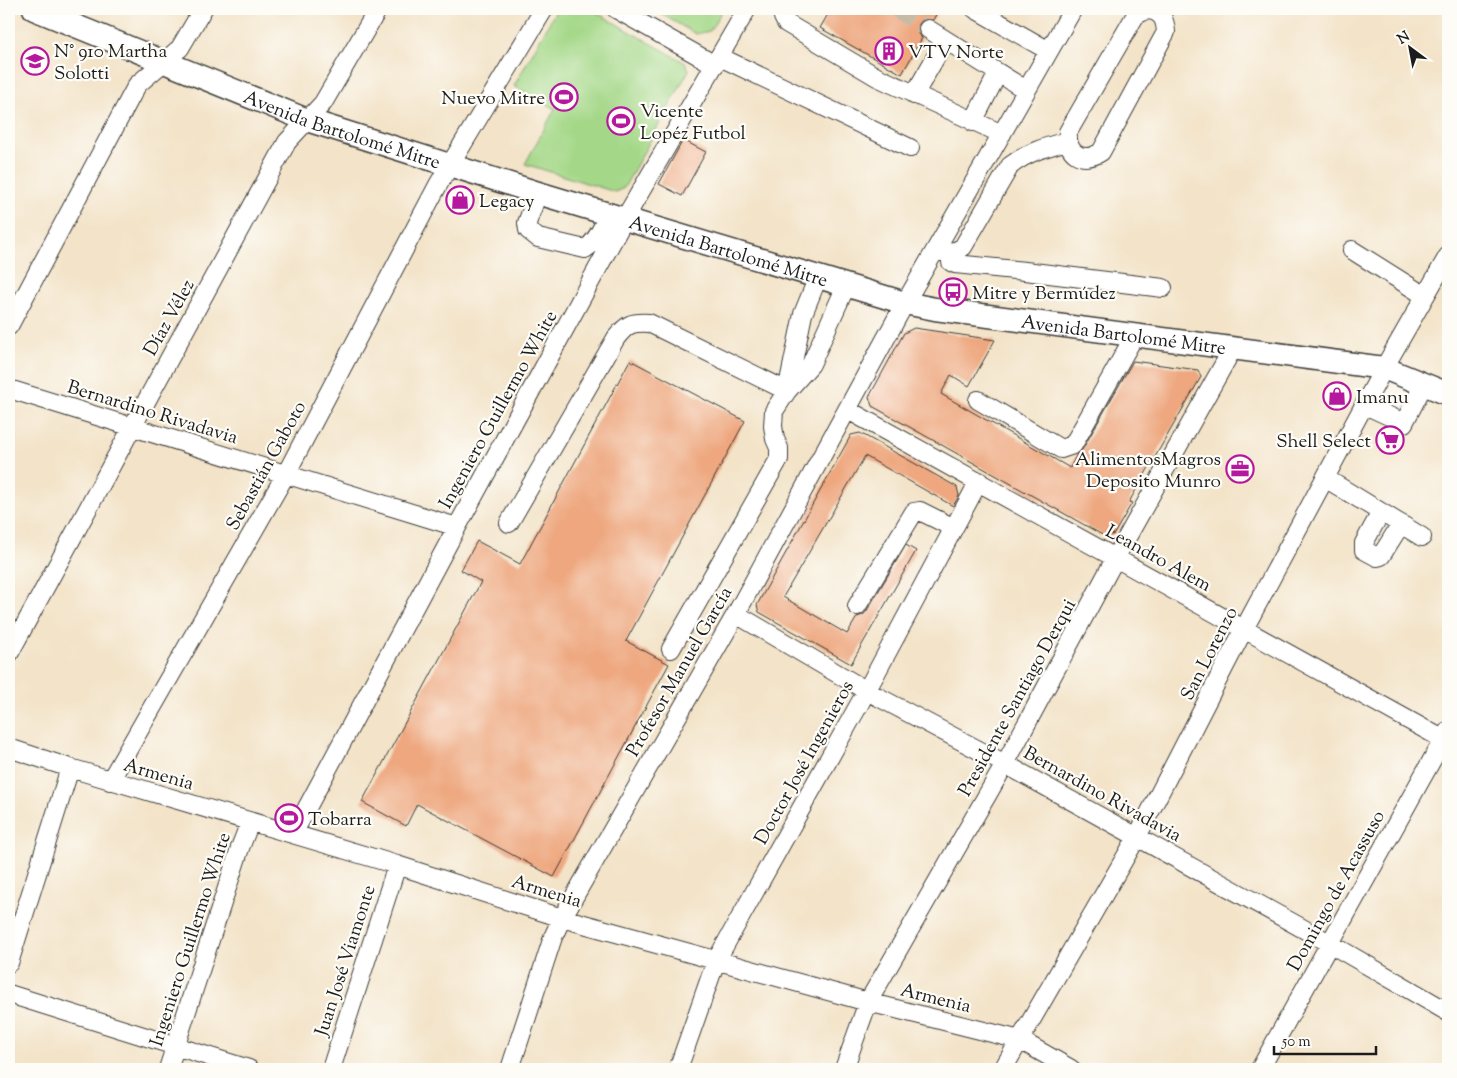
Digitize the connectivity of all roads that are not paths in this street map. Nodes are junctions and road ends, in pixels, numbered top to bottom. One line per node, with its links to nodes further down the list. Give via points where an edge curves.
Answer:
1 (34, 9): 14 (main road, Avenida Bartolomé Mitre)
2 (203, 9): 14 (street, via 180,48)
3 (378, 9): 18 (street, Díaz Vélez, via 323,103)
4 (544, 9): 23 (street, Sebastián Gaboto)
5 (616, 9): 13 (street)
6 (747, 9): 13 (street, Ingeniero Guillermo White)
7 (783, 9): 17 (street, via 786,23)
8 (975, 9): 12 (street)
9 (1073, 9): 12 (street, Profesor Manuel García)
10 (928, 29): 11 (street)
11 (945, 40): 15 (street); 17 (street)
12 (1049, 51): 16 (street, Profesor Manuel García)
13 (718, 61): 22 (street); 25 (street, Ingeniero Guillermo White)
14 (164, 63): 18 (main road, Avenida Bartolomé Mitre); 34 (street, via 136,85)
15 (998, 73): 16 (street); 19 (street)
16 (1026, 90): 20 (street, Profesor Manuel García)
17 (914, 95): 19 (street)
18 (307, 120): 23 (main road, Avenida Bartolomé Mitre); 45 (street, Díaz Vélez, via 287,142)
19 (972, 122): 20 (street)
20 (1002, 134): 27 (street, Profesor Manuel García)
21 (1067, 141): 21 (street, via 1070,149 1078,155 1087,157 1100,152 1166,32 1165,20 1159,13 1151,10 1135,16 1068,132); 27 (street, via 1031,152 1010,166 963,247)
22 (910, 148)
23 (451, 166): 24 (main road, Avenida Bartolomé Mitre); 46 (street, Sebastián Gaboto)
24 (538, 193): 25 (main road, Avenida Bartolomé Mitre); 25 (street, via 527,223 528,230 538,238 585,249)
25 (617, 216): 29 (main road, Avenida Bartolomé Mitre); 52 (street, Ingeniero Guillermo White)
26 (1352, 250): 32 (street)
27 (942, 252): 31 (street, via 955,264); 33 (street, Profesor Manuel García)
28 (1448, 256): 32 (street, San Lorenzo)
29 (818, 277): 30 (main road, Avenida Bartolomé Mitre); 40 (street, via 803,314)
30 (846, 286): 33 (main road, Avenida Bartolomé Mitre); 40 (street, via 811,364)
31 (1163, 288)
32 (1425, 296): 37 (street, San Lorenzo)
33 (905, 303): 35 (main road, Avenida Bartolomé Mitre); 44 (street, Profesor Manuel García)
34 (9, 326)
35 (1135, 335): 36 (main road, Avenida Bartolomé Mitre); 42 (street, via 1073,444 1061,449)
36 (1233, 348): 37 (main road, Avenida Bartolomé Mitre); 55 (street, Presidente Santiago Derqui)
37 (1384, 368): 38 (main road, Avenida Bartolomé Mitre); 43 (street, San Lorenzo)
38 (1424, 384): 41 (main road, Avenida Bartolomé Mitre); 43 (street, via 1404,422)
39 (9, 389): 45 (street, Bernardino Rivadavia)
40 (787, 391): 50 (street, via 649,323 635,322 626,326); 59 (street, via 774,411 773,426 779,459)
41 (1448, 394)
42 (978, 400)
43 (1365, 405): 47 (street, San Lorenzo)
44 (848, 410): 48 (street, Leandro Alem); 57 (street, Profesor Manuel García)
45 (132, 427): 46 (street, Bernardino Rivadavia); 60 (street, Díaz Vélez)
46 (286, 474): 52 (street, Bernardino Rivadavia); 66 (street, Sebastián Gaboto)
47 (1325, 478): 49 (street); 58 (street, San Lorenzo)
48 (979, 481): 53 (street, Doctor José Ingenieros); 55 (street, Leandro Alem)
49 (1381, 512): 51 (street); 51 (street, via 1364,543 1364,550 1377,557 1383,554)
50 (508, 523)
51 (1401, 524): 54 (street)
52 (457, 527): 68 (street, Ingeniero Guillermo White)
53 (954, 528): 56 (street, via 920,511 914,512); 61 (street, Doctor José Ingenieros)
54 (1422, 537)
55 (1116, 557): 58 (street, Leandro Alem); 64 (street, Presidente Santiago Derqui)
56 (857, 606)
57 (736, 614): 61 (street, Bernardino Rivadavia); 71 (street, Profesor Manuel García)
58 (1244, 629): 62 (street, Leandro Alem); 69 (street, San Lorenzo)
59 (671, 649)
60 (9, 654)
61 (867, 691): 64 (street, Bernardino Rivadavia); 73 (street, Doctor José Ingenieros)
62 (1447, 738): 72 (street, Domingo de Acassuso)
63 (9, 748): 65 (street, Armenia)
64 (1005, 764): 69 (street, Bernardino Rivadavia); 76 (street, Presidente Santiago Derqui)
65 (70, 768): 66 (street, Armenia); 74 (street)
66 (110, 780): 67 (street, Armenia)
67 (250, 822): 68 (street, Armenia); 79 (street, Ingeniero Guillermo White)
68 (293, 834): 70 (street, Armenia)
69 (1137, 837): 72 (street, Bernardino Rivadavia); 78 (street, San Lorenzo)
70 (397, 865): 71 (street, Armenia); 82 (street, Juan José Viamonte)
71 (562, 918): 73 (street, Armenia); 83 (street, Profesor Manuel García)
72 (1329, 943): 77 (street, Bernardino Rivadavia); 88 (street, Domingo de Acassuso)
73 (716, 961): 76 (street, Armenia); 84 (street, Doctor José Ingenieros)
74 (9, 963)
75 (9, 994): 79 (street)
76 (868, 1002): 78 (street, Armenia); 85 (street, Presidente Santiago Derqui)
77 (1448, 1012)
78 (1020, 1040): 86 (street, San Lorenzo); 87 (street, Armenia)
79 (176, 1046): 80 (street, Ingeniero Guillermo White); 81 (street)
80 (168, 1069)
81 (250, 1069)
82 (331, 1069)
83 (510, 1069)
84 (678, 1069)
85 (844, 1069)
86 (1003, 1069)
87 (1071, 1069)
88 (1260, 1069)

